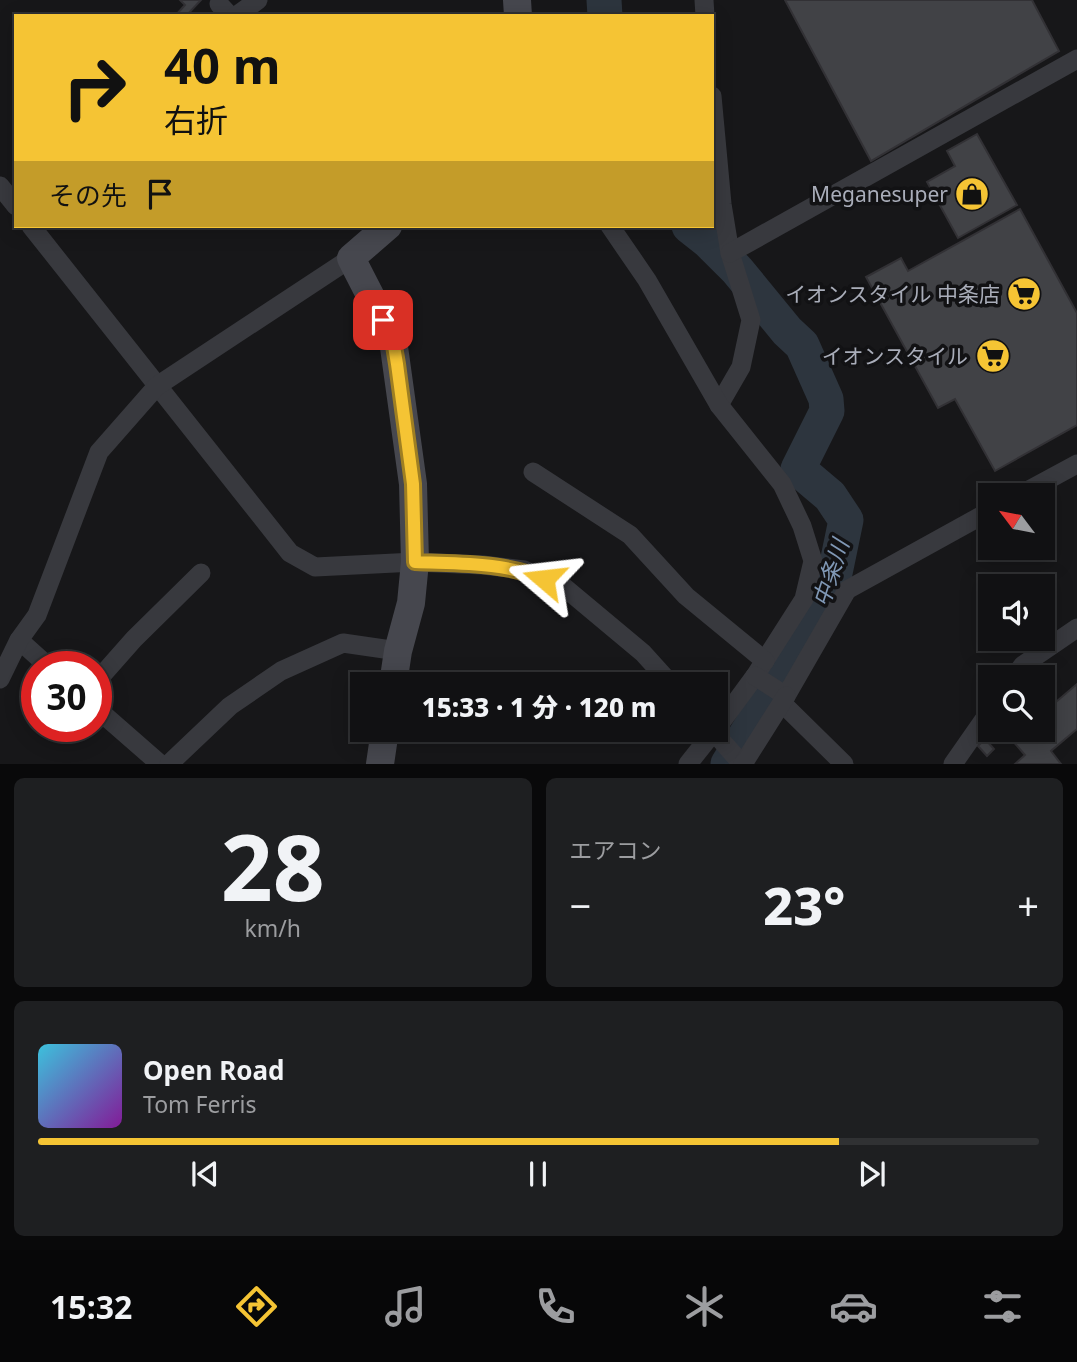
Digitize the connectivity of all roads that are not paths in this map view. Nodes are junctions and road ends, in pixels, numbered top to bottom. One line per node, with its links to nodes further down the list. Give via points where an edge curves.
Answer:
1 (258, 0): 2 (street)
2 (239, 14)
3 (1077, 59): 10 (street)
4 (714, 118): 10 (street)
5 (0, 186): 6 (street)
6 (14, 204)
7 (33, 228): 12 (street)
8 (386, 228): 11 (street)
9 (611, 228): 13 (street)
10 (730, 253): 13 (street, via 751,320 741,367)
11 (351, 258): 12 (street); 18 (street, via 393,340 413,484)
12 (157, 386): 18 (street, via 290,553 315,567); 21 (street, via 99,452 37,615)
13 (719, 405): 26 (street, via 782,484 813,561 804,599)
14 (1077, 464): 16 (street)
15 (533, 472): 26 (street, via 629,535)
16 (1042, 483)
17 (978, 518): 30 (street, via 847,590)
18 (415, 562): 22 (street, via 411,603); 28 (street, via 524,570 564,587)
19 (201, 573): 24 (street)
20 (1077, 628): 25 (street)
21 (19, 640): 23 (street); 29 (street)
22 (398, 650): 27 (street); 38 (street, via 342,643 281,671 230,706)
23 (31, 651)
24 (112, 664)
25 (1023, 665)
26 (760, 668): 30 (street); 31 (street)
27 (395, 672)
28 (660, 672)
29 (0, 679)
30 (784, 700): 41 (street); 42 (street)
31 (728, 711)
32 (112, 722): 37 (street)
33 (978, 728): 43 (street)
34 (383, 742): 39 (street)
35 (705, 742): 40 (street)
36 (724, 742): 41 (street)
37 (160, 764)
38 (169, 764)
39 (380, 764)
40 (688, 764)
41 (742, 764)
42 (844, 764)
43 (953, 764)

